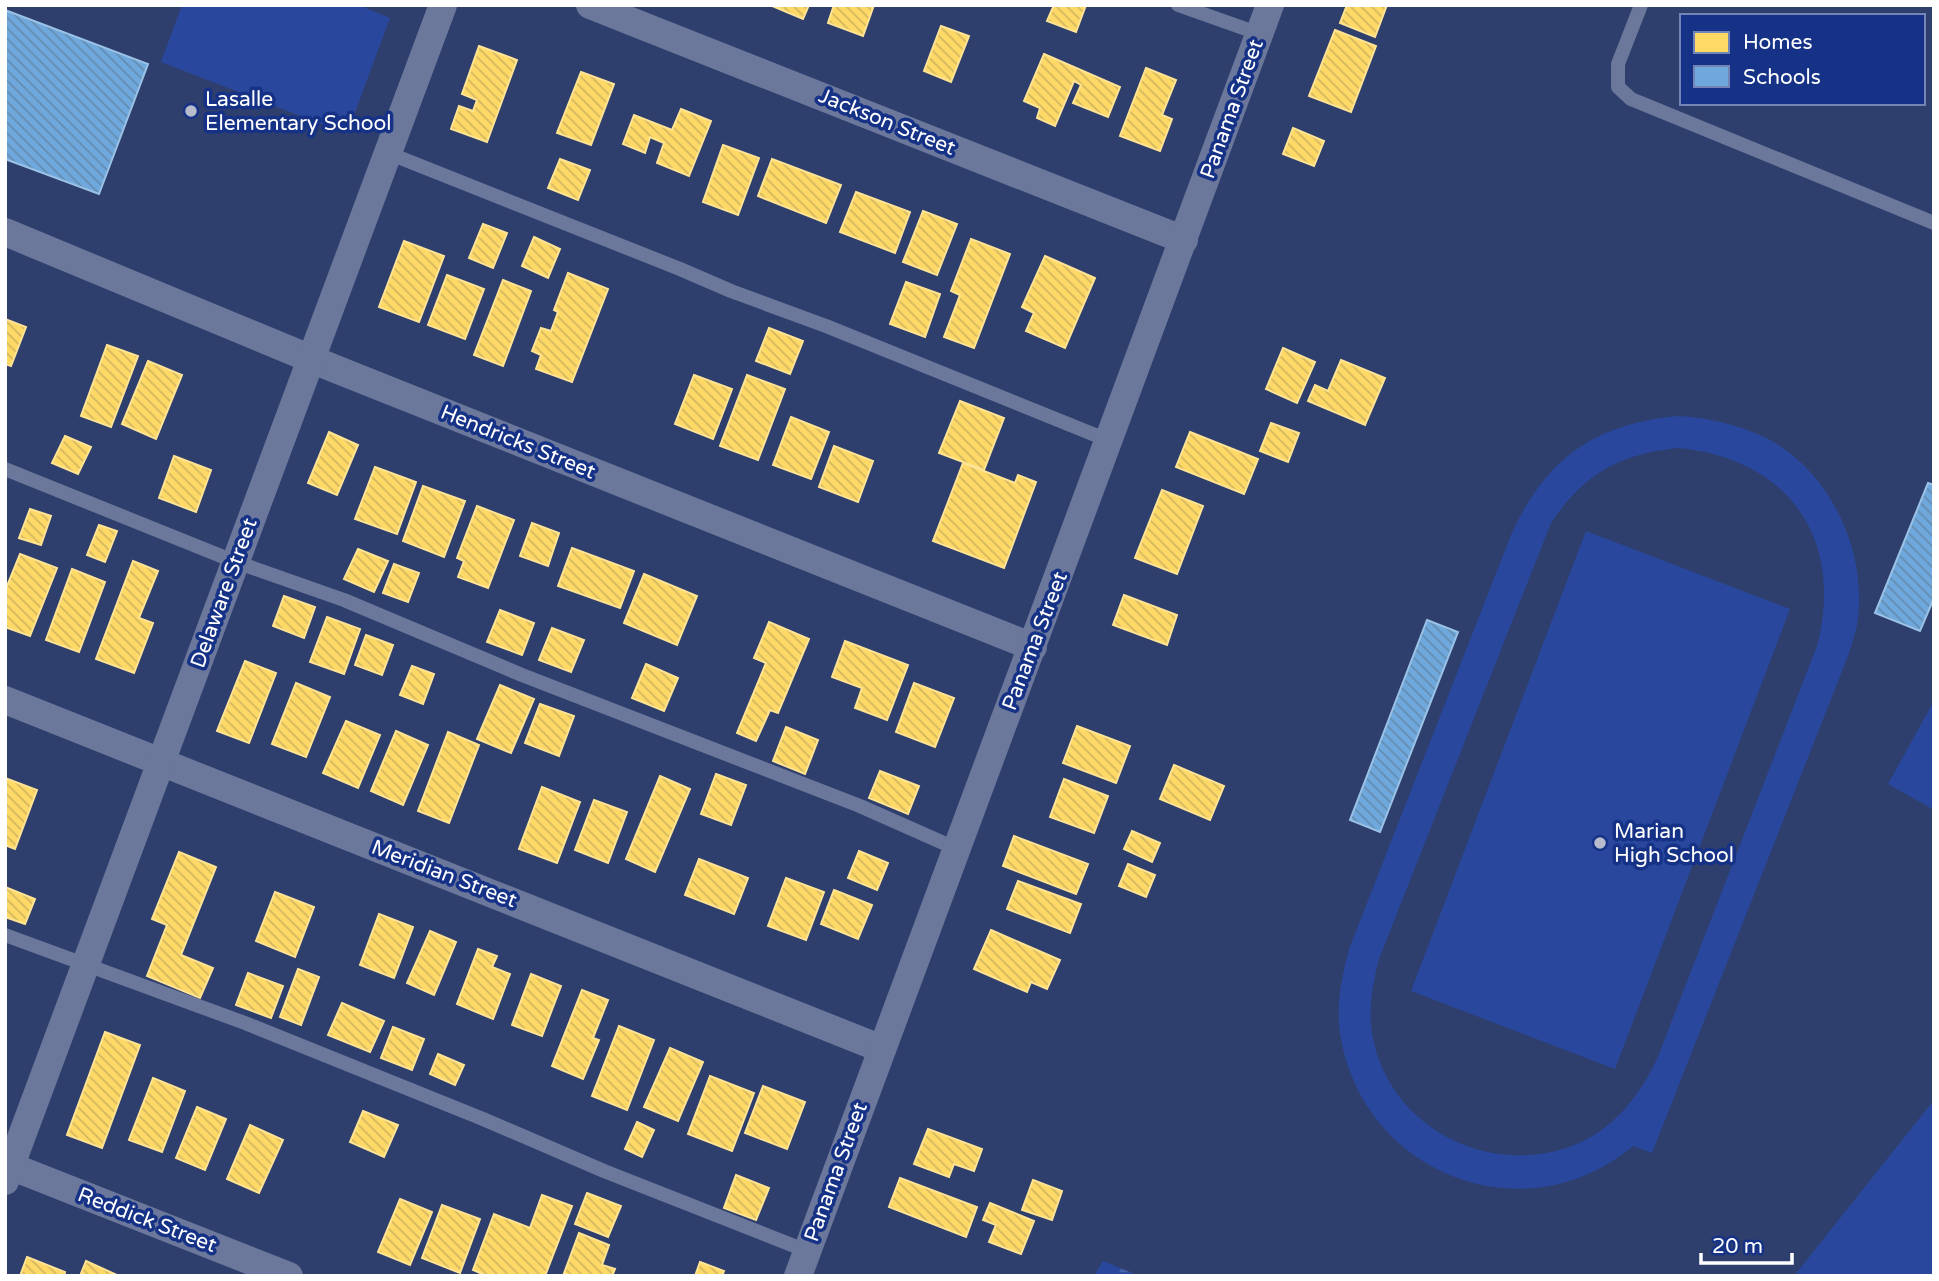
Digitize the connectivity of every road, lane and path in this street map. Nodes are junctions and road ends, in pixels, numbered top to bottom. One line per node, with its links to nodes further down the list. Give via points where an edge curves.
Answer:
1 (443, 5): 7 (street, Delaware Street)
2 (590, 5): 10 (street, Jackson Street)
3 (1178, 5): 6 (lane)
4 (1270, 5): 6 (street, Panama Street)
5 (1642, 5): 8 (lane, via 1618,64 1618,87 1631,99)
6 (1260, 34): 10 (street, Panama Street)
7 (388, 153): 11 (street, Delaware Street); 12 (lane)
8 (1934, 223)
9 (5, 232): 11 (street, Hendricks Street)
10 (1184, 240): 12 (street, Panama Street)
11 (311, 359): 14 (street, Delaware Street); 15 (street, Hendricks Street)
12 (1110, 441): 15 (street, Panama Street)
13 (5, 469): 14 (lane)
14 (236, 562): 17 (street, Delaware Street); 18 (lane, via 344,600)
15 (1033, 647): 18 (street, Panama Street)
16 (5, 700): 17 (street, Meridian Street)
17 (162, 762): 20 (street, Delaware Street); 21 (street, Meridian Street)
18 (957, 849): 21 (street, Panama Street)
19 (5, 935): 20 (lane)
20 (86, 965): 22 (street, Delaware Street); 23 (lane, via 245,1023 604,1171)
21 (882, 1049): 23 (street, Panama Street)
22 (7, 1171): 24 (street, Reddick Street)
23 (803, 1264)
24 (289, 1276)

